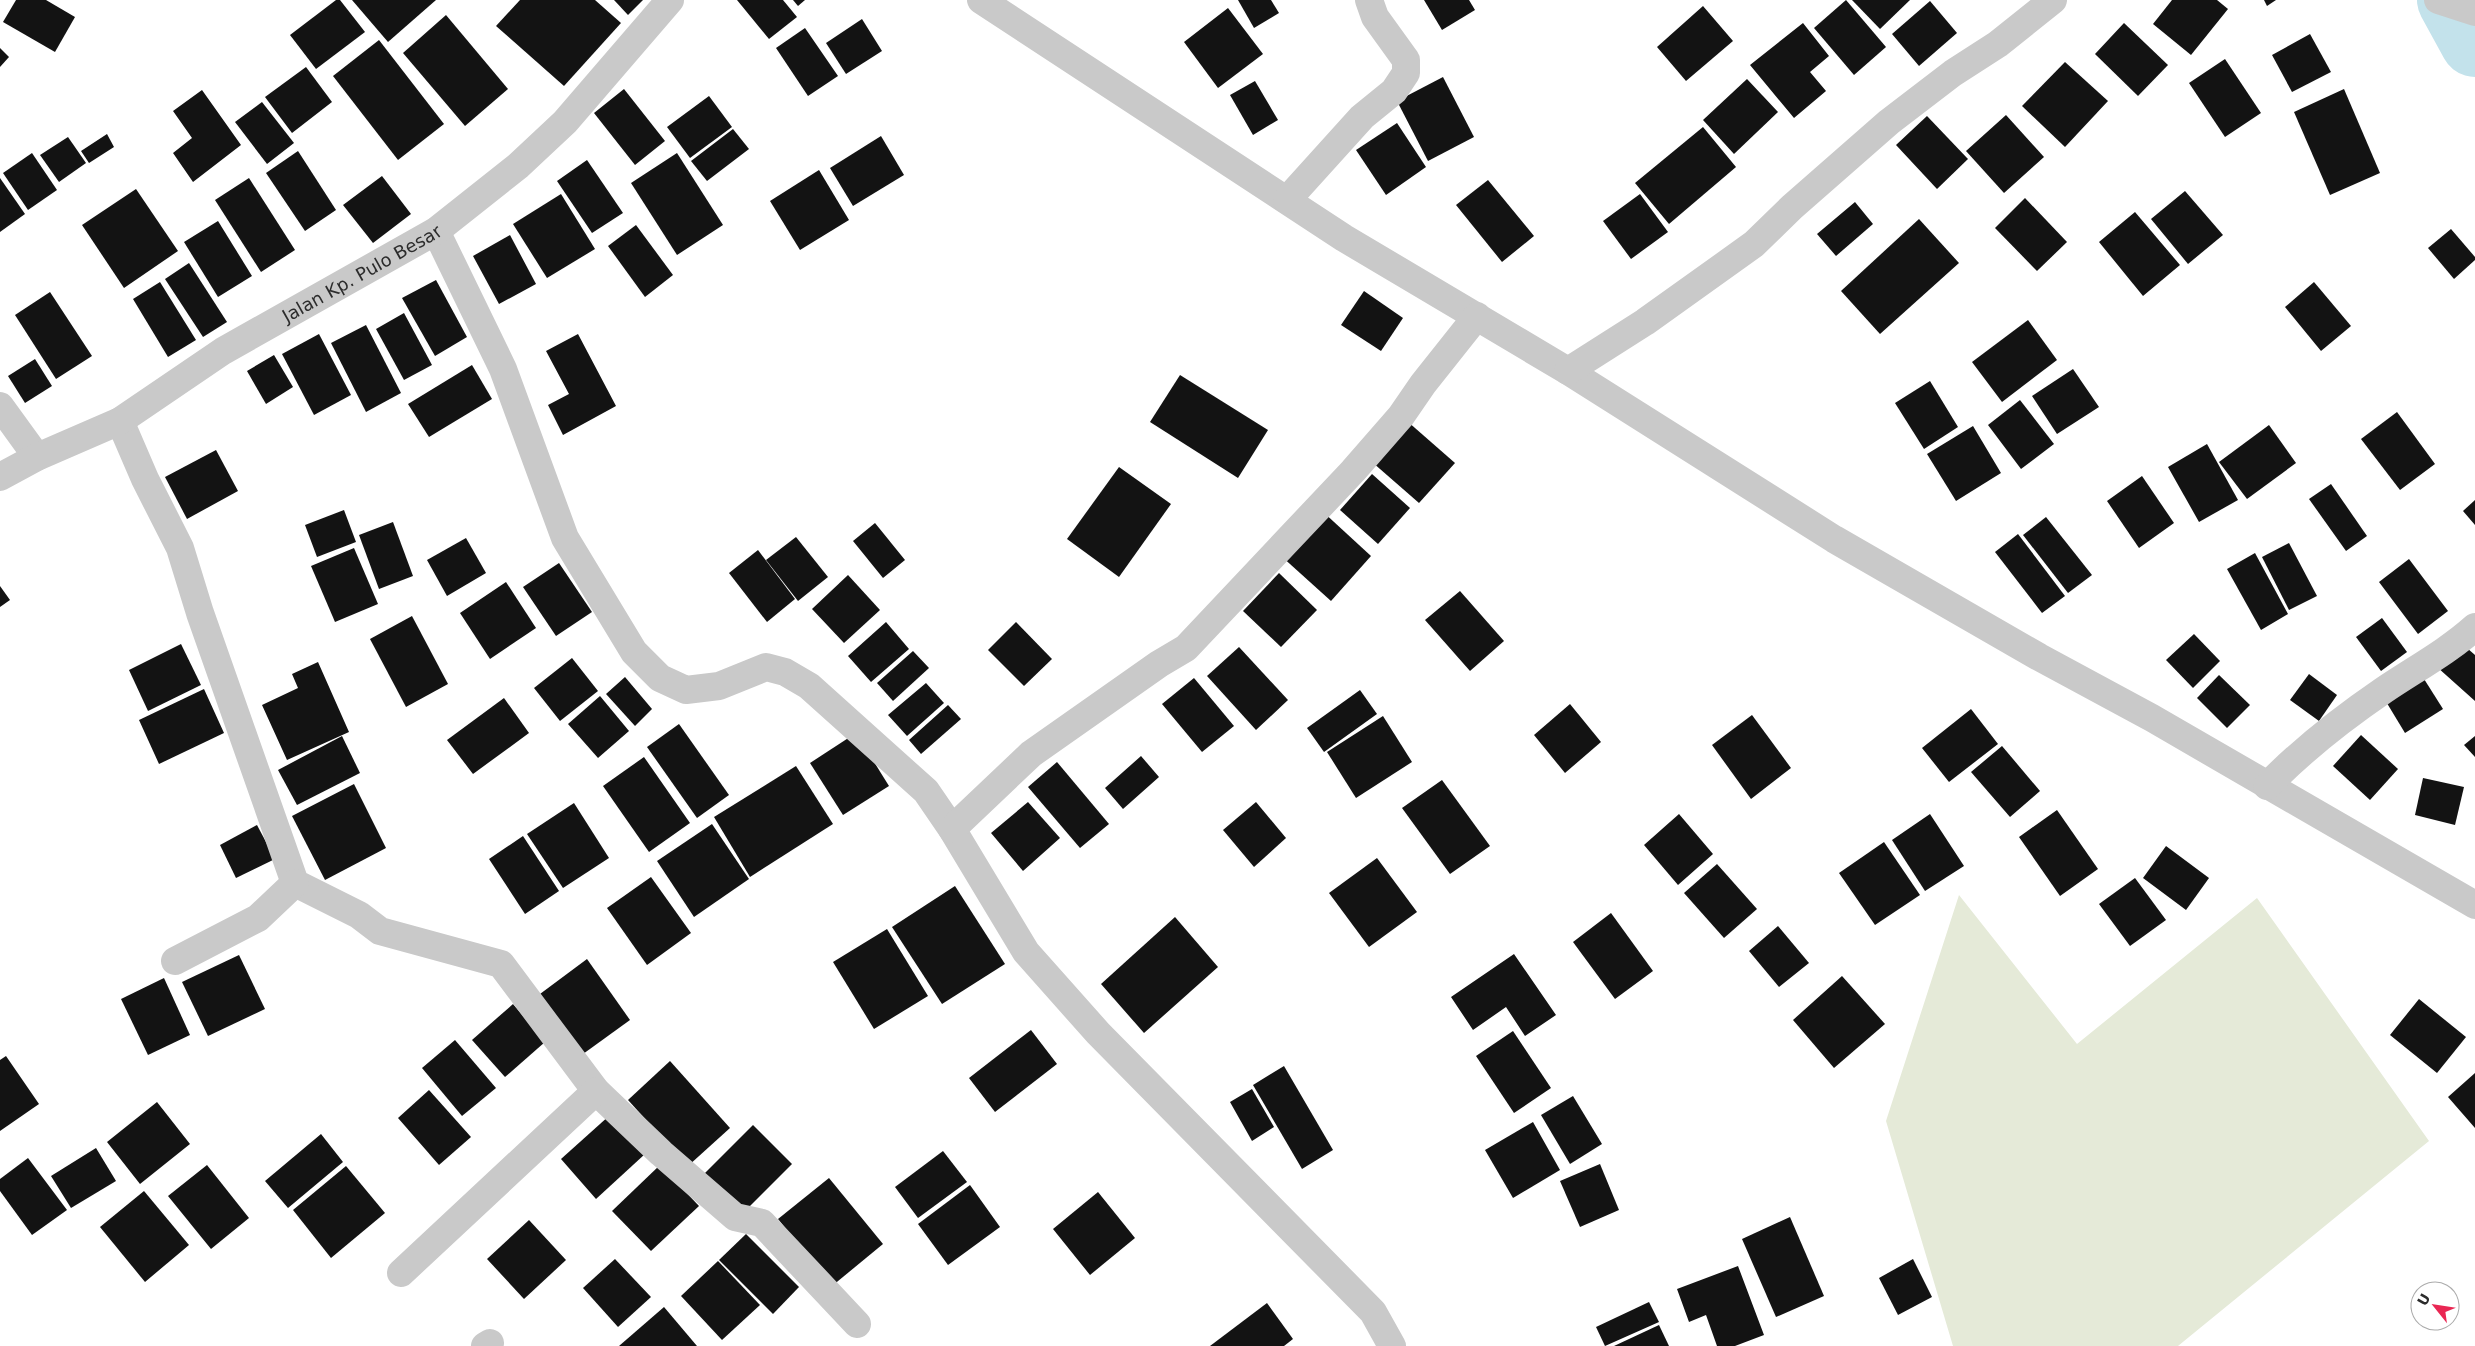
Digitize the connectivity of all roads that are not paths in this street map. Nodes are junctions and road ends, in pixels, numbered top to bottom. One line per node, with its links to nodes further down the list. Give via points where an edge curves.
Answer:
1 (670, 0): 8 (street, Jalan Kp. Pulo Besar, via 565,122 518,166)
2 (981, 0): 7 (street)
3 (1370, 0): 7 (street, via 1375,16 1406,60 1406,73 1394,92 1362,117)
4 (2053, 0): 10 (street, via 1889,122 1754,244 1645,322)
5 (2438, 0): 6 (street)
6 (2475, 12)
7 (1287, 200): 9 (street, via 1344,238)
8 (436, 231): 12 (street, Jalan Kp. Pulo Besar, via 223,350); 17 (street, via 503,369 565,538 634,652 660,678 686,690 718,686 766,667 785,672 808,686 926,791)
9 (1476, 316): 10 (street); 17 (street, via 1401,416 1353,471 1186,648 1044,744)
10 (1568, 371): 16 (street, via 1834,540)
11 (0, 406): 13 (street)
12 (120, 421): 13 (street, Jalan Kp. Pulo Besar); 18 (street, via 180,548)
13 (36, 457): 14 (street, Jalan Kp. Pulo Besar)
14 (0, 477)
15 (2475, 627): 16 (street, via 2439,656 2349,716 2291,761)
16 (2267, 786): 19 (street)
17 (952, 829): 24 (street, via 1026,952 1098,1033 1373,1312)
18 (295, 883): 20 (street, via 258,918); 21 (street, via 359,915 380,931 501,964)
19 (2475, 905)
20 (175, 961)
21 (596, 1091): 22 (street); 23 (street, via 734,1217 762,1222)
22 (401, 1273)
23 (857, 1324)
24 (1392, 1346)

